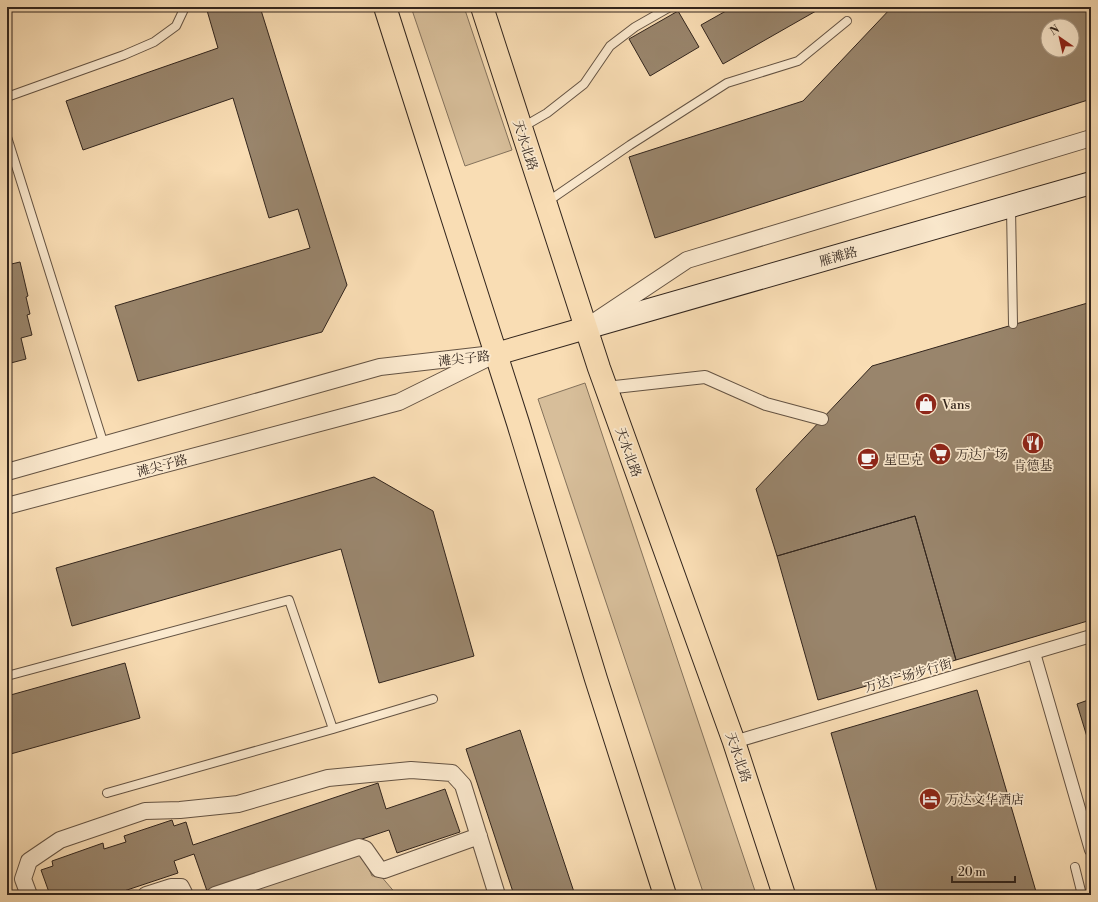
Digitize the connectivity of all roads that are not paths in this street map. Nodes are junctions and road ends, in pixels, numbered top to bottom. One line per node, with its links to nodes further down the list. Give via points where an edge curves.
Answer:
1 (185, 7): 6 (lane, via 176,26 154,42)
2 (384, 7): 15 (main road)
3 (482, 7): 7 (main road, 天水北路)
4 (670, 7): 7 (lane, via 635,27 610,46 584,84 547,113)
5 (846, 21): 11 (lane, via 798,60 727,83 630,145)
6 (7, 97)
7 (521, 128): 11 (main road, 天水北路)
8 (7, 137): 18 (lane)
9 (1091, 138): 14 (street, via 687,260)
10 (1091, 183): 12 (main road, 雁滩路)
11 (545, 204): 14 (main road, 天水北路)
12 (1011, 207): 13 (lane); 14 (main road, 雁滩路)
13 (1013, 324)
14 (586, 328): 15 (main road); 16 (main road, 天水北路)
15 (496, 354): 18 (street, 滩尖子路, via 380,367); 20 (street, 滩尖子路, via 399,402); 36 (main road)
16 (606, 388): 17 (street, via 705,377 766,404); 26 (main road, 天水北路)
17 (822, 419)
18 (104, 445): 19 (street, 滩尖子路)
19 (7, 472)
20 (7, 506)
21 (1091, 636): 22 (street, 万达广场步行街)
22 (1034, 652): 26 (street, 万达广场步行街); 29 (street)
23 (7, 676): 25 (lane, via 289,600)
24 (432, 699): 25 (lane)
25 (333, 729): 27 (lane)
26 (734, 742): 37 (main road, 天水北路)
27 (107, 793)
28 (479, 836): 31 (street, via 463,785 452,773 411,770 328,778 238,804 145,811 60,840 29,860 23,879); 34 (street, via 384,870 378,869 365,850 358,848); 35 (street)
29 (1091, 850)
30 (1075, 867): 38 (lane)
31 (29, 895)
32 (146, 895): 33 (street, via 171,887 181,887)
33 (185, 895)
34 (215, 895)
35 (497, 895)
36 (665, 895)
37 (784, 895)
38 (1082, 895)

